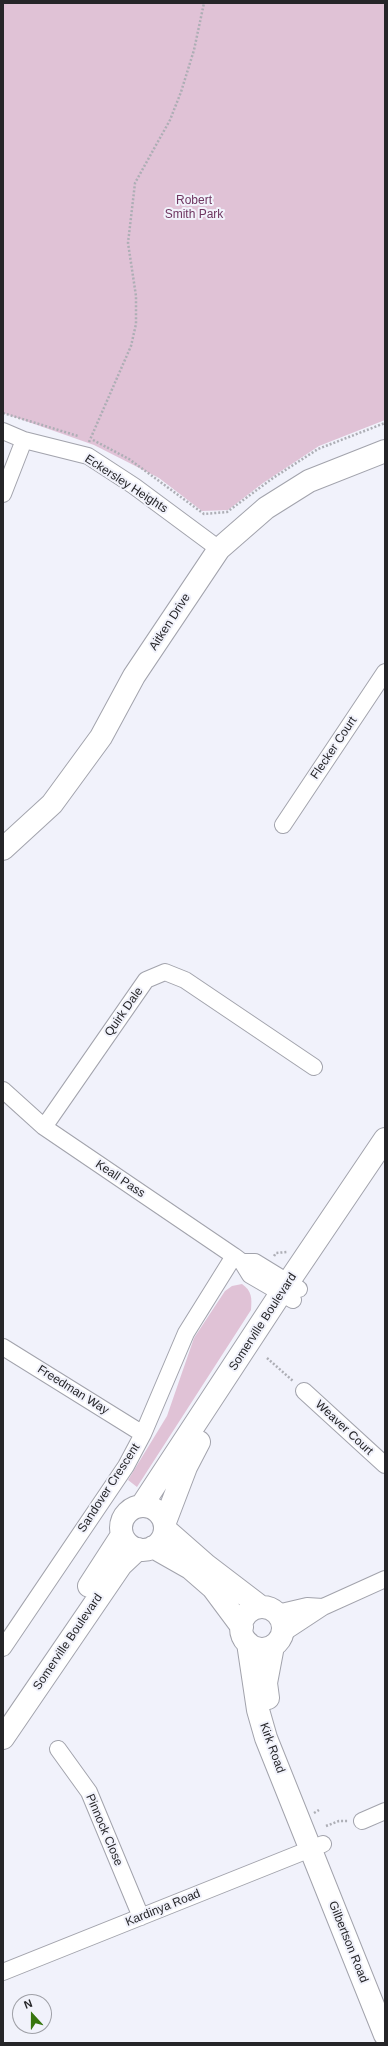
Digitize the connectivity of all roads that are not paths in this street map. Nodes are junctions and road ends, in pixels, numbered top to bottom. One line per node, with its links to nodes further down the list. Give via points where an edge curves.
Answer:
1 (3, 431): 2 (street, Eckersley Heights)
2 (24, 440): 4 (street); 5 (street, Eckersley Heights, via 82,455 134,486)
3 (385, 451): 5 (street, Aitken Drive, via 309,481 266,508)
4 (3, 494)
5 (218, 549): 8 (street, Aitken Drive, via 134,676 101,737 52,804)
6 (385, 672): 7 (street, Flecker Court)
7 (283, 825)
8 (3, 849)
9 (314, 1067): 11 (street, Quirk Dale, via 186,980 165,972 146,980)
10 (3, 1090): 11 (street, Keall Pass)
11 (44, 1127): 14 (street, Keall Pass)
12 (385, 1138): 15 (street, Somerville Boulevard)
13 (385, 1161): 15 (street, Somerville Boulevard)
14 (238, 1259): 15 (street, Keall Pass, via 250,1275); 18 (street, Sandover Crescent, via 186,1333)
15 (291, 1291): 20 (street, Somerville Boulevard); 21 (street, Somerville Boulevard, via 200,1440 186,1467)
16 (3, 1346): 18 (street, Freedman Way)
17 (304, 1391): 19 (street, Weaver Court)
18 (143, 1434): 29 (street, Sandover Crescent, via 126,1466)
19 (385, 1465)
20 (142, 1505): 21 (street, via 156,1510); 22 (street, via 125,1515 121,1528)
21 (165, 1526): 23 (street, via 164,1537); 26 (street, via 206,1565)
22 (122, 1535): 23 (street, via 131,1547); 30 (street, Somerville Boulevard)
23 (146, 1548): 27 (street, Kirk Road, via 190,1568 213,1588); 31 (street, Somerville Boulevard, via 120,1565)
24 (385, 1579): 25 (street)
25 (323, 1607): 26 (street); 28 (street)
26 (269, 1610): 27 (street, via 250,1612 243,1622); 28 (street, via 283,1623)
27 (245, 1635): 28 (street, via 260,1649); 35 (street, Kirk Road, via 258,1710 266,1738)
28 (278, 1640): 35 (street, Kirk Road, via 266,1683 272,1716)
29 (3, 1648)
30 (3, 1718)
31 (3, 1738)
32 (58, 1749): 36 (street, Pinnock Close, via 89,1792)
33 (385, 1811): 34 (street)
34 (362, 1821)
35 (320, 1840): 36 (street, Kardinya Road); 38 (street, Gilbertson Road); 39 (street, Gilbertson Road)
36 (141, 1916): 37 (street, Kardinya Road)
37 (3, 1972)
38 (385, 2002)
39 (385, 2035)

